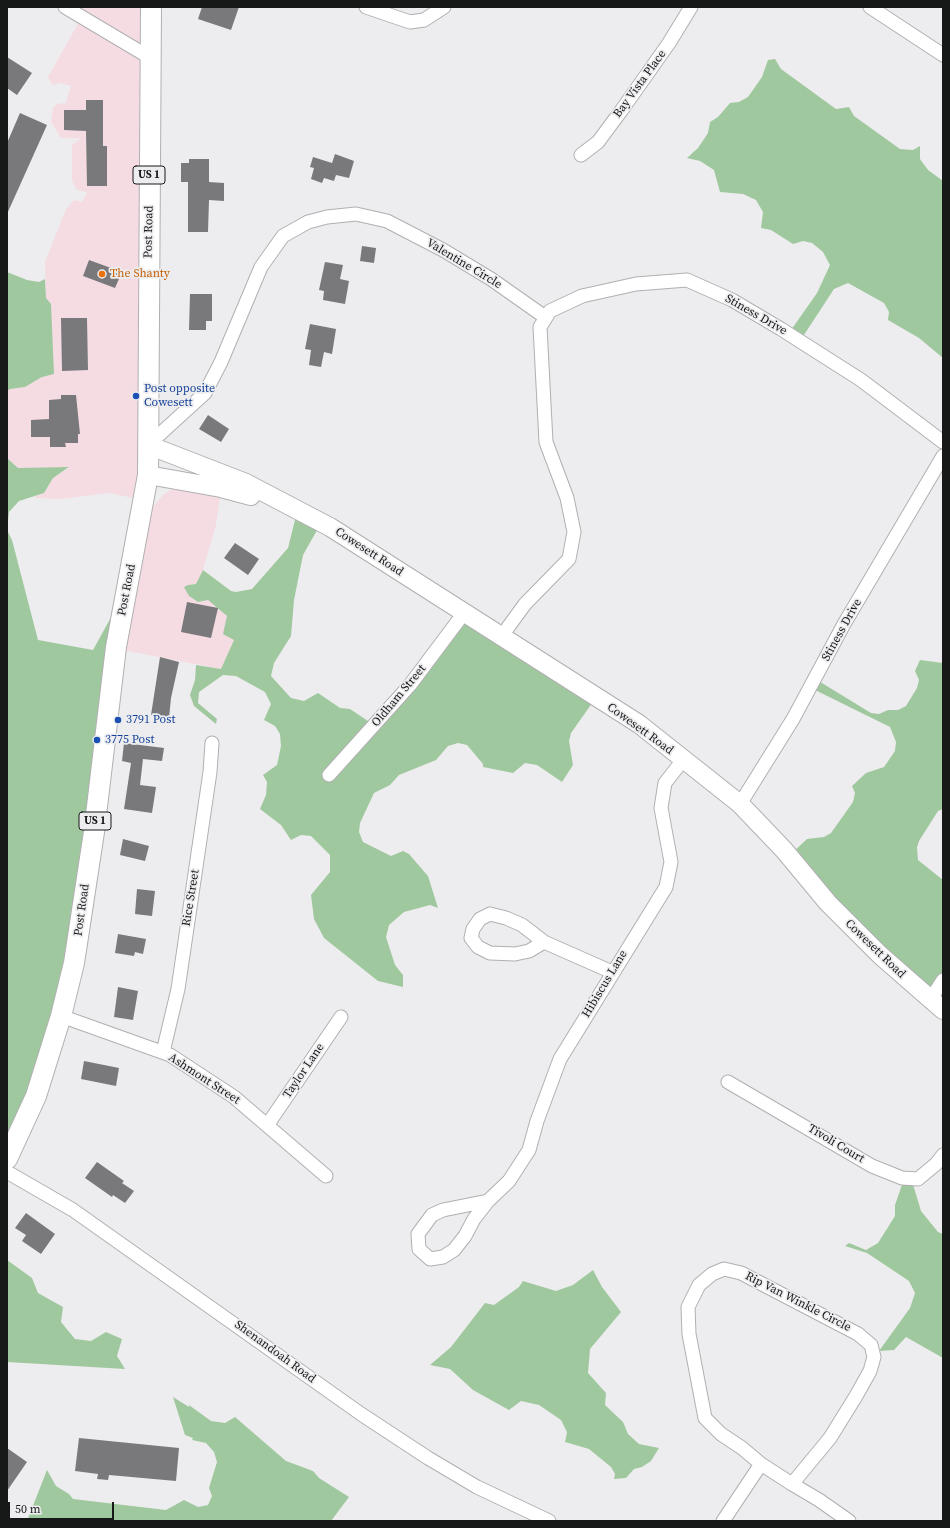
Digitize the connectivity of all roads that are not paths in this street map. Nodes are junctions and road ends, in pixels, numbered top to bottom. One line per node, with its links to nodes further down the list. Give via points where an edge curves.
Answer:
1 (65, 7): 8 (street)
2 (150, 7): 8 (main road, Post Road / US 1)
3 (366, 7): 4 (street, via 410,22 424,20)
4 (444, 7)
5 (691, 7): 9 (street, Bay Vista Place, via 669,43 598,142)
6 (870, 7): 7 (street)
7 (943, 55)
8 (149, 57): 12 (main road, Post Road / US 1)
9 (581, 155)
10 (545, 317): 11 (street, Stiness Drive, via 550,311 582,296 636,284 687,280 732,300 781,329 861,380); 12 (street, Valentine Circle, via 491,279 387,220 356,214 308,222 282,236 261,267 221,362 205,393); 17 (street, via 540,327 540,341 546,442 568,498 574,532 569,559 525,604)
11 (943, 442)
12 (148, 445): 14 (main road, Post Road / US 1); 15 (main road, Cowesett Road, via 246,483)
13 (943, 456): 21 (street, Stiness Drive, via 844,624 793,719)
14 (148, 475): 15 (main road, Cowesett Road, via 221,488); 26 (main road, Post Road / US 1, via 116,647 94,832 74,963)
15 (290, 506): 16 (main road, Cowesett Road, via 330,527)
16 (464, 613): 17 (main road, Cowesett Road); 20 (street, Oldham Street, via 410,685)
17 (501, 637): 19 (main road, Cowesett Road, via 639,724)
18 (212, 743): 28 (street, Rice Street, via 178,989)
19 (683, 760): 21 (main road, Cowesett Road); 23 (street, Hibiscus Lane, via 665,783 661,808 671,862 666,887)
20 (329, 775)
21 (740, 804): 25 (main road, Cowesett Road, via 784,850 828,903 880,955)
22 (544, 942): 22 (street, via 522,925 490,914 480,919 473,929 471,938 478,947 490,953 501,954 529,951); 23 (street)
23 (612, 972): 35 (street, Hibiscus Lane, via 560,1059 529,1150 509,1181)
24 (943, 980): 25 (street)
25 (936, 1005)
26 (61, 1016): 28 (street, Ashmont Street); 32 (main road, Post Road / US 1, via 36,1096)
27 (341, 1017): 30 (street, Taylor Lane)
28 (163, 1052): 30 (street, Ashmont Street, via 170,1054 234,1097)
29 (728, 1082): 31 (street, Tivoli Court, via 872,1166 902,1178 918,1179)
30 (268, 1124): 34 (street, Ashmont Street)
31 (943, 1155)
32 (7, 1159)
33 (7, 1172): 38 (street, Shenandoah Road, via 73,1210 360,1414 428,1458 477,1487)
34 (326, 1176)
35 (488, 1202): 35 (street, Hibiscus Lane, via 474,1219 465,1236 443,1257 430,1259 419,1248 418,1234 432,1215 443,1210)
36 (761, 1464): 37 (street, Rip Van Winkle Circle); 37 (street, Rip Van Winkle Circle, via 721,1434 705,1418 689,1334 688,1307 699,1285 712,1274 724,1269 741,1273 858,1334 871,1345 874,1357 870,1371 856,1396 830,1438); 39 (street)
37 (792, 1484): 40 (street, Rip Van Winkle Circle)
38 (549, 1521)
39 (723, 1521)
40 (849, 1521)

